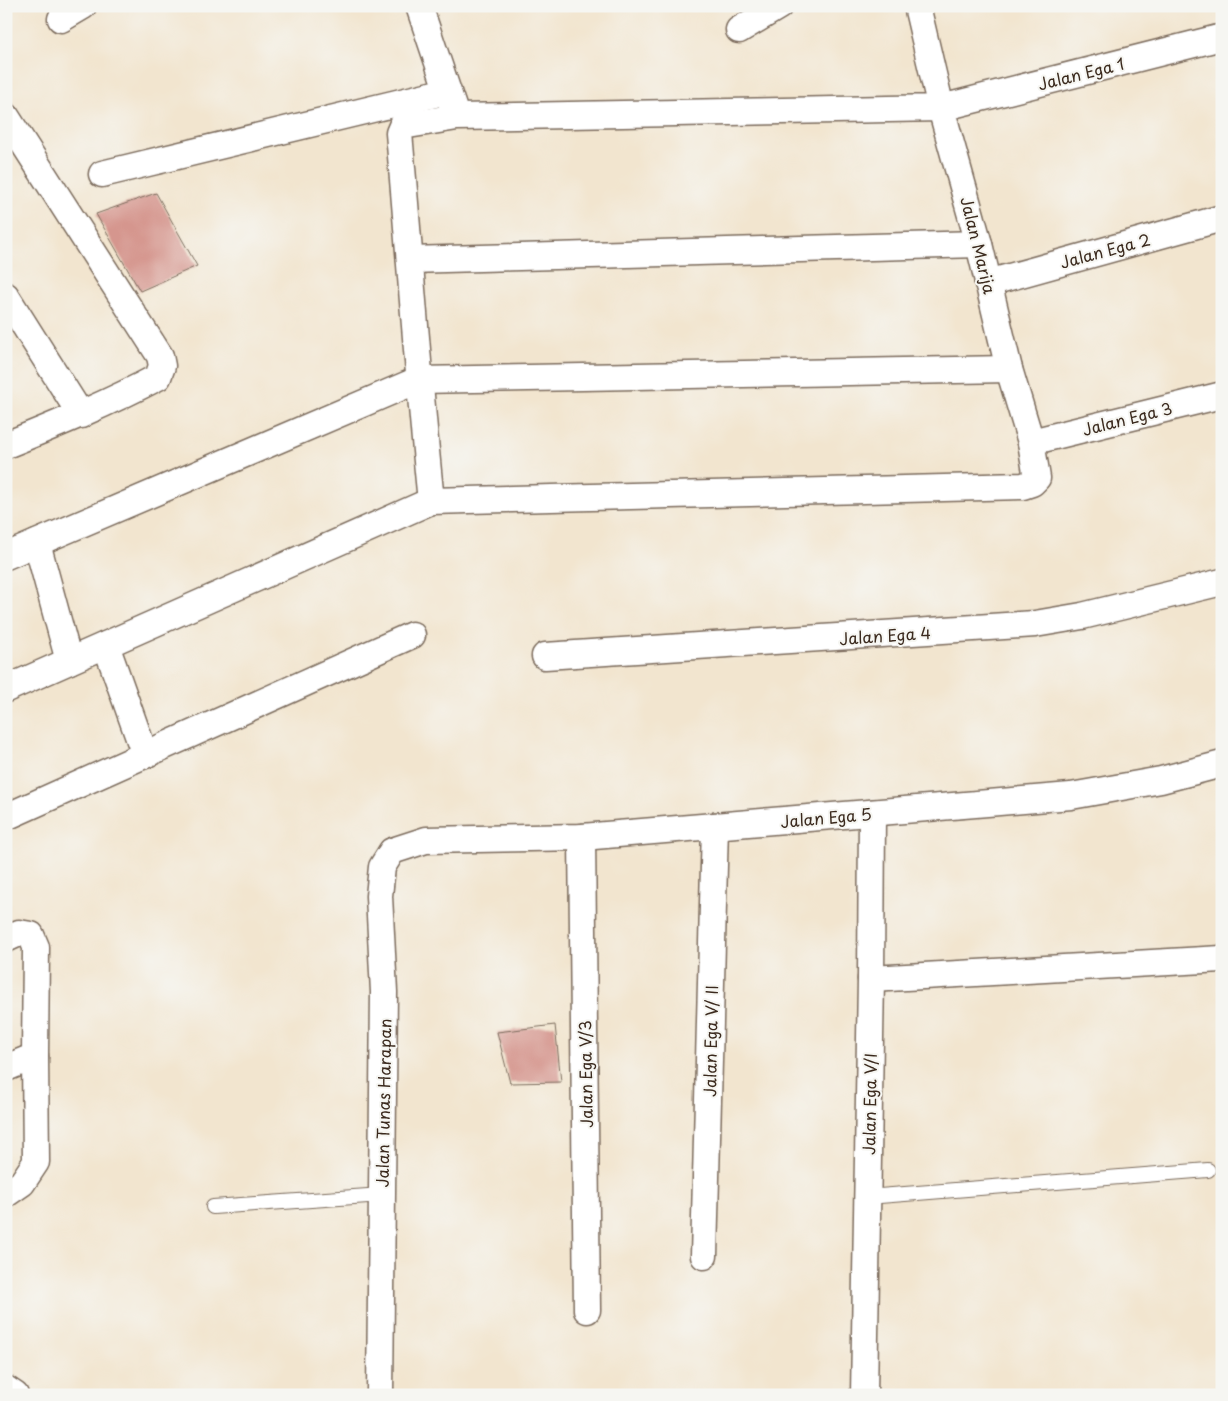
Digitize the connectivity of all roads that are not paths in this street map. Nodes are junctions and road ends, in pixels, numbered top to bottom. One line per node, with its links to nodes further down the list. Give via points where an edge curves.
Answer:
1 (779, 6): 4 (street)
2 (917, 6): 7 (street, Jalan Marija)
3 (427, 9): 6 (street)
4 (739, 30)
5 (1222, 37): 7 (street, Jalan Ega 1)
6 (447, 92): 9 (street); 10 (street)
7 (941, 108): 9 (street, Jalan Ega 1); 12 (street, Jalan Marija)
8 (6, 116): 19 (street, via 160,356 162,366 158,377)
9 (457, 117): 13 (street, Jalan Ega 1, via 402,126 399,133)
10 (102, 174)
11 (1222, 218): 14 (street, Jalan Ega 2)
12 (980, 244): 13 (street); 14 (street, Jalan Marija)
13 (410, 260): 17 (street)
14 (988, 283): 16 (street, Jalan Marija)
15 (6, 296): 19 (street)
16 (1009, 370): 17 (street); 20 (street, Jalan Marija)
17 (418, 380): 22 (street); 23 (street)
18 (1222, 395): 20 (street, Jalan Ega 3)
19 (80, 415): 21 (street)
20 (1032, 442): 22 (street, Jalan Marija, via 1037,478 1023,486)
21 (6, 445)
22 (430, 501): 27 (street)
23 (37, 543): 24 (street); 29 (street)
24 (8, 549)
25 (1222, 582): 28 (street, Jalan Ega 4, via 1082,616 1034,624)
26 (412, 635): 31 (street)
27 (106, 645): 29 (street); 31 (street)
28 (544, 656)
29 (69, 661): 30 (street)
30 (6, 689)
31 (145, 755): 34 (street)
32 (1222, 764): 33 (street, Jalan Ega 5, via 1161,780 1071,796)
33 (872, 813): 35 (street, Jalan Ega 5); 40 (street, Jalan Ega V/I)
34 (6, 817)
35 (715, 826): 36 (street, Jalan Ega 5); 48 (street, Jalan Ega V/ II)
36 (582, 837): 37 (street, Jalan Ega 5); 49 (street, Jalan Ega V/3)
37 (426, 840): 45 (street, Jalan Tunas Harapan, via 392,851 382,867 379,896 384,992)
38 (6, 939): 41 (street, via 19,933 31,935 36,947)
39 (1222, 959): 40 (street)
40 (871, 979): 46 (street, Jalan Ega V/I)
41 (35, 1056): 42 (street); 44 (street, via 36,1162 22,1183)
42 (6, 1068)
43 (1208, 1170): 46 (lane)
44 (6, 1194)
45 (382, 1195): 47 (lane); 52 (street, Jalan Tunas Harapan)
46 (867, 1196): 53 (street, Jalan Ega V/I)
47 (213, 1206)
48 (704, 1256)
49 (587, 1310)
50 (6, 1390): 51 (street)
51 (15, 1395)
52 (380, 1395)
53 (864, 1395)

